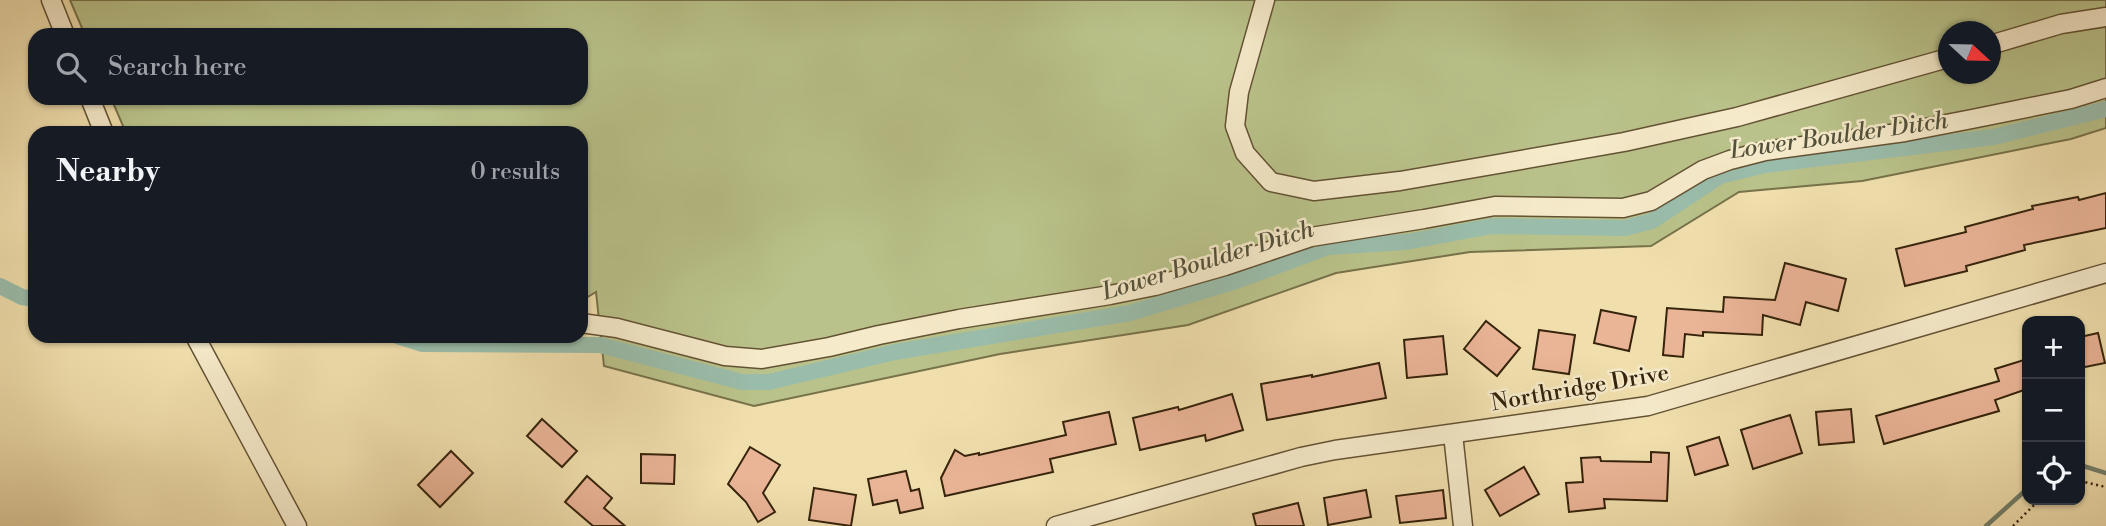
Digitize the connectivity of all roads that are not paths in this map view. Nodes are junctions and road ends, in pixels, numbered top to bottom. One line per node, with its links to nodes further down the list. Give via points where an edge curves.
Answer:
1 (51, 0): 4 (street)
2 (1265, 0): 6 (street, via 1239,92 1235,126 1245,153 1271,182 1314,191 1400,181 1624,142 1737,117)
3 (2106, 17): 5 (street, via 2061,24)
4 (62, 28)
5 (2001, 42)
6 (1938, 61)
7 (2106, 88): 11 (street, via 1972,120 1765,151 1703,170 1651,201 1623,208 1495,205 1311,237 1156,286 762,359 725,356)
8 (93, 105): 9 (street)
9 (101, 126)
10 (2106, 273): 13 (street, Northridge Drive, via 1648,406)
11 (588, 324)
12 (199, 343): 14 (street)
13 (1452, 434): 15 (street, Northridge Drive, via 1301,457); 16 (street)
14 (297, 526)
15 (1056, 526)
16 (1463, 526)

